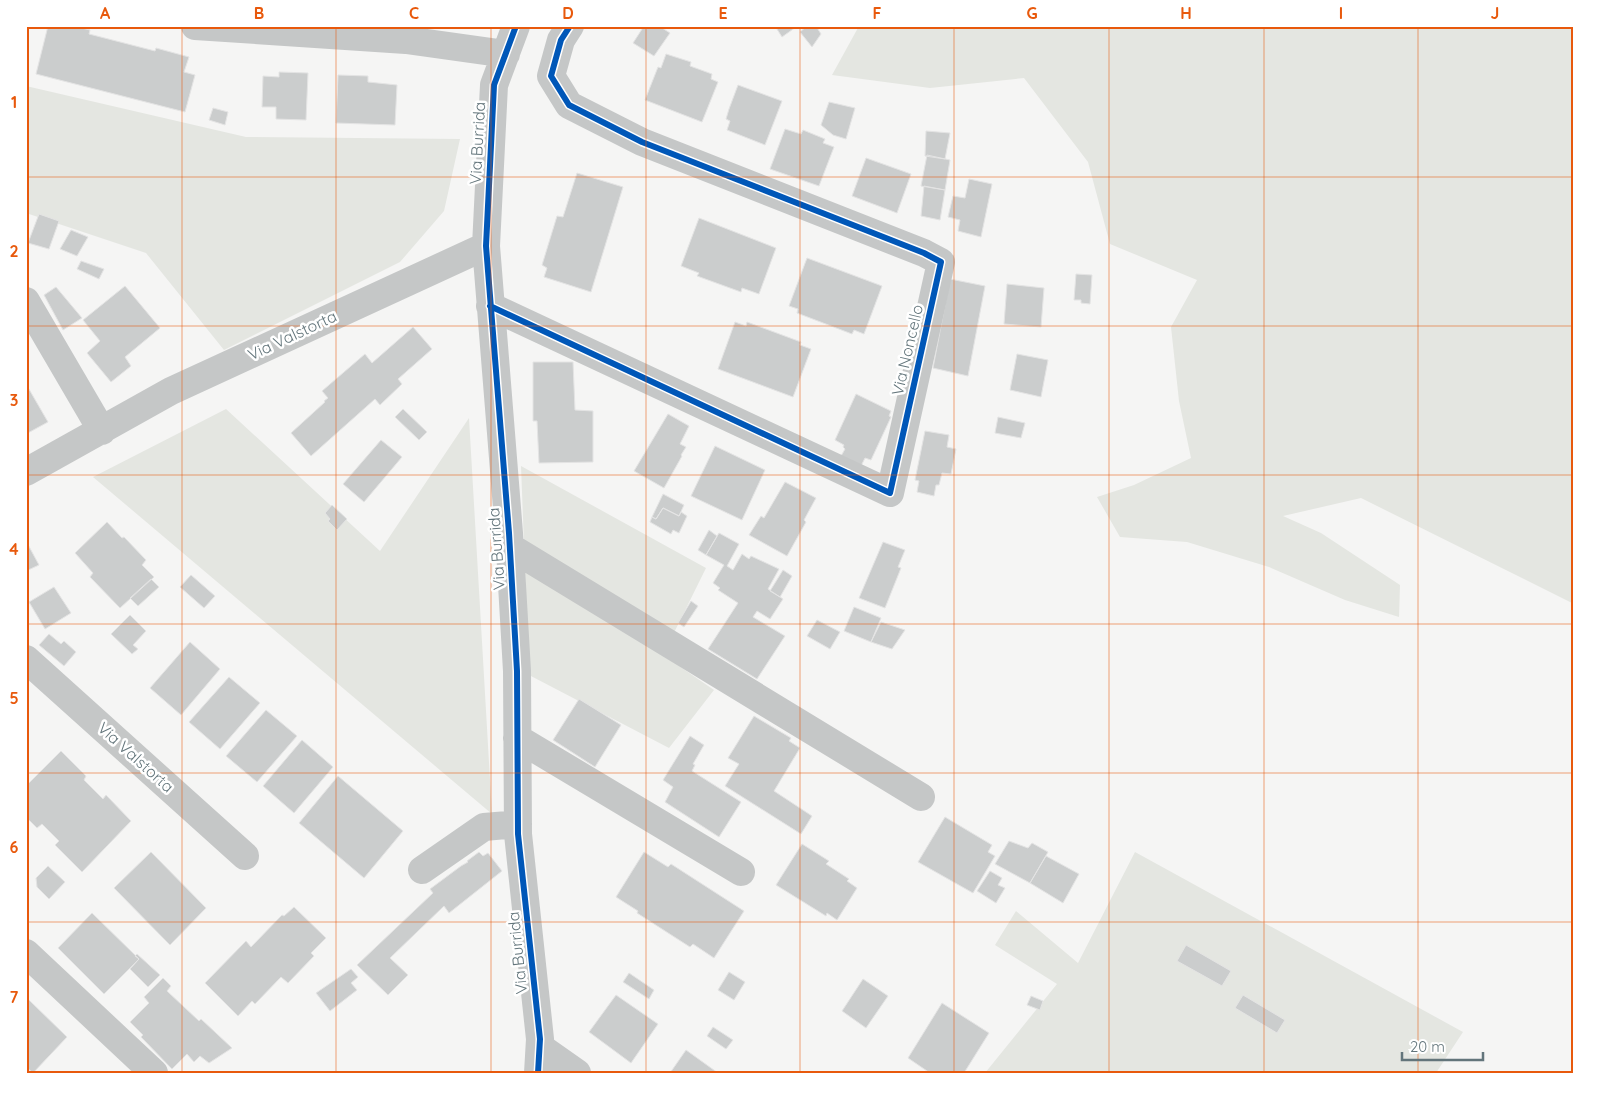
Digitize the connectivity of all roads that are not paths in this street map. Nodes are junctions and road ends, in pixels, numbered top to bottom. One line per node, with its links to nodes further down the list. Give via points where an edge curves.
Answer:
1 (195, 26): 4 (street, via 406,40)
2 (516, 26): 4 (street, Via Burrida)
3 (570, 26): 7 (street, Via Noncello, via 561,40 551,76 569,105 642,142 941,262 890,494)
4 (506, 54): 5 (street, Via Burrida, via 494,85)
5 (486, 246): 7 (street, Via Burrida); 8 (street, Via Valstorta, via 171,391)
6 (26, 301): 8 (street)
7 (490, 306): 10 (street, Via Burrida)
8 (102, 431): 9 (street, Via Valstorta)
9 (26, 472)
10 (510, 547): 12 (street, Via Burrida); 13 (street, Via Burrida)
11 (26, 658): 15 (street, Via Valstorta)
12 (517, 738): 14 (street, Via Burrida); 17 (street)
13 (921, 797)
14 (518, 824): 16 (street, via 484,827); 19 (street, Via Burrida)
15 (245, 856)
16 (422, 870)
17 (740, 872)
18 (26, 953): 20 (street)
19 (539, 1060): 21 (street)
20 (154, 1073)
21 (578, 1073)

